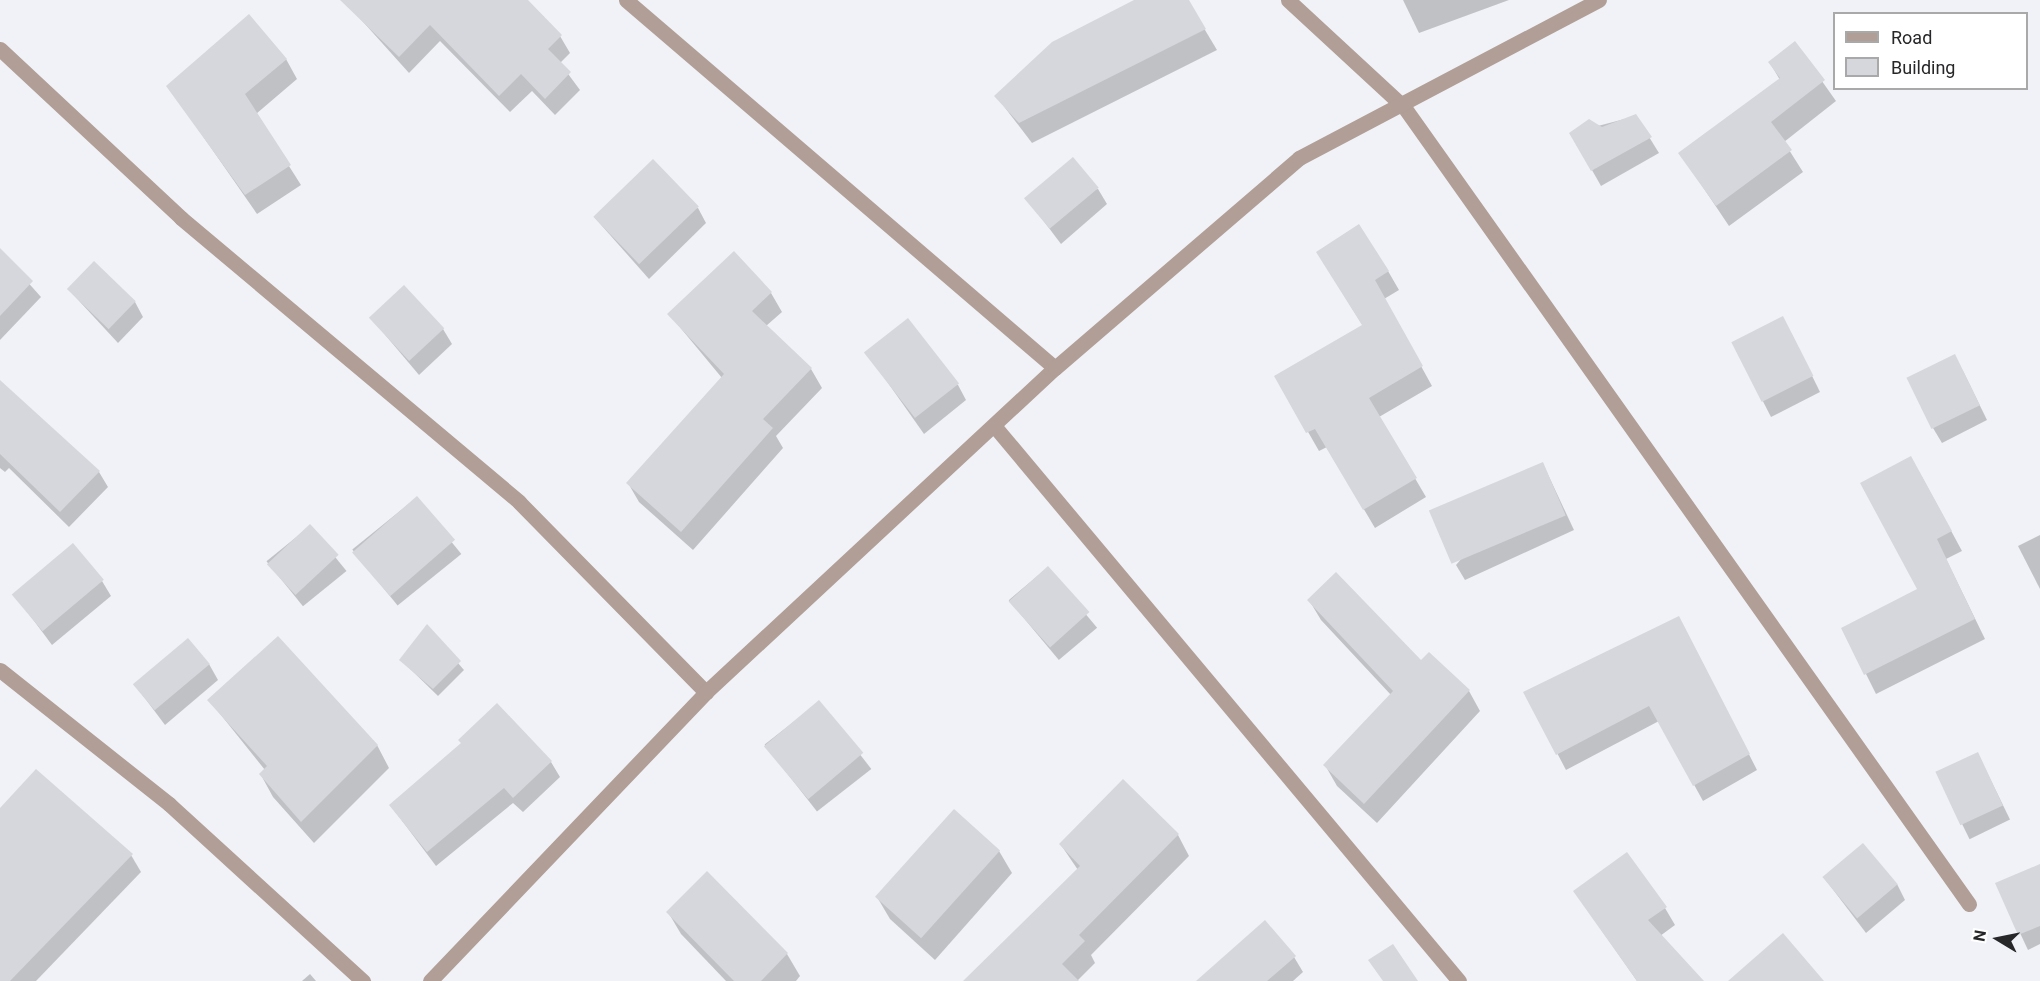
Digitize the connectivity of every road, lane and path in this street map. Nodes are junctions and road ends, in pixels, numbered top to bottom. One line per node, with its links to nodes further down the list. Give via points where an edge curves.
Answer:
1 (626, 0): 6 (street)
2 (1288, 0): 5 (street)
3 (1599, 0): 5 (street)
4 (0, 49): 9 (street, via 181,218 519,502)
5 (1404, 107): 6 (street, via 1299,158); 10 (street)
6 (1055, 368): 7 (street)
7 (996, 428): 9 (street); 13 (street)
8 (0, 670): 11 (street, via 169,804)
9 (706, 692): 12 (street)
10 (1969, 904)
11 (363, 981)
12 (430, 981)
13 (1459, 981)

